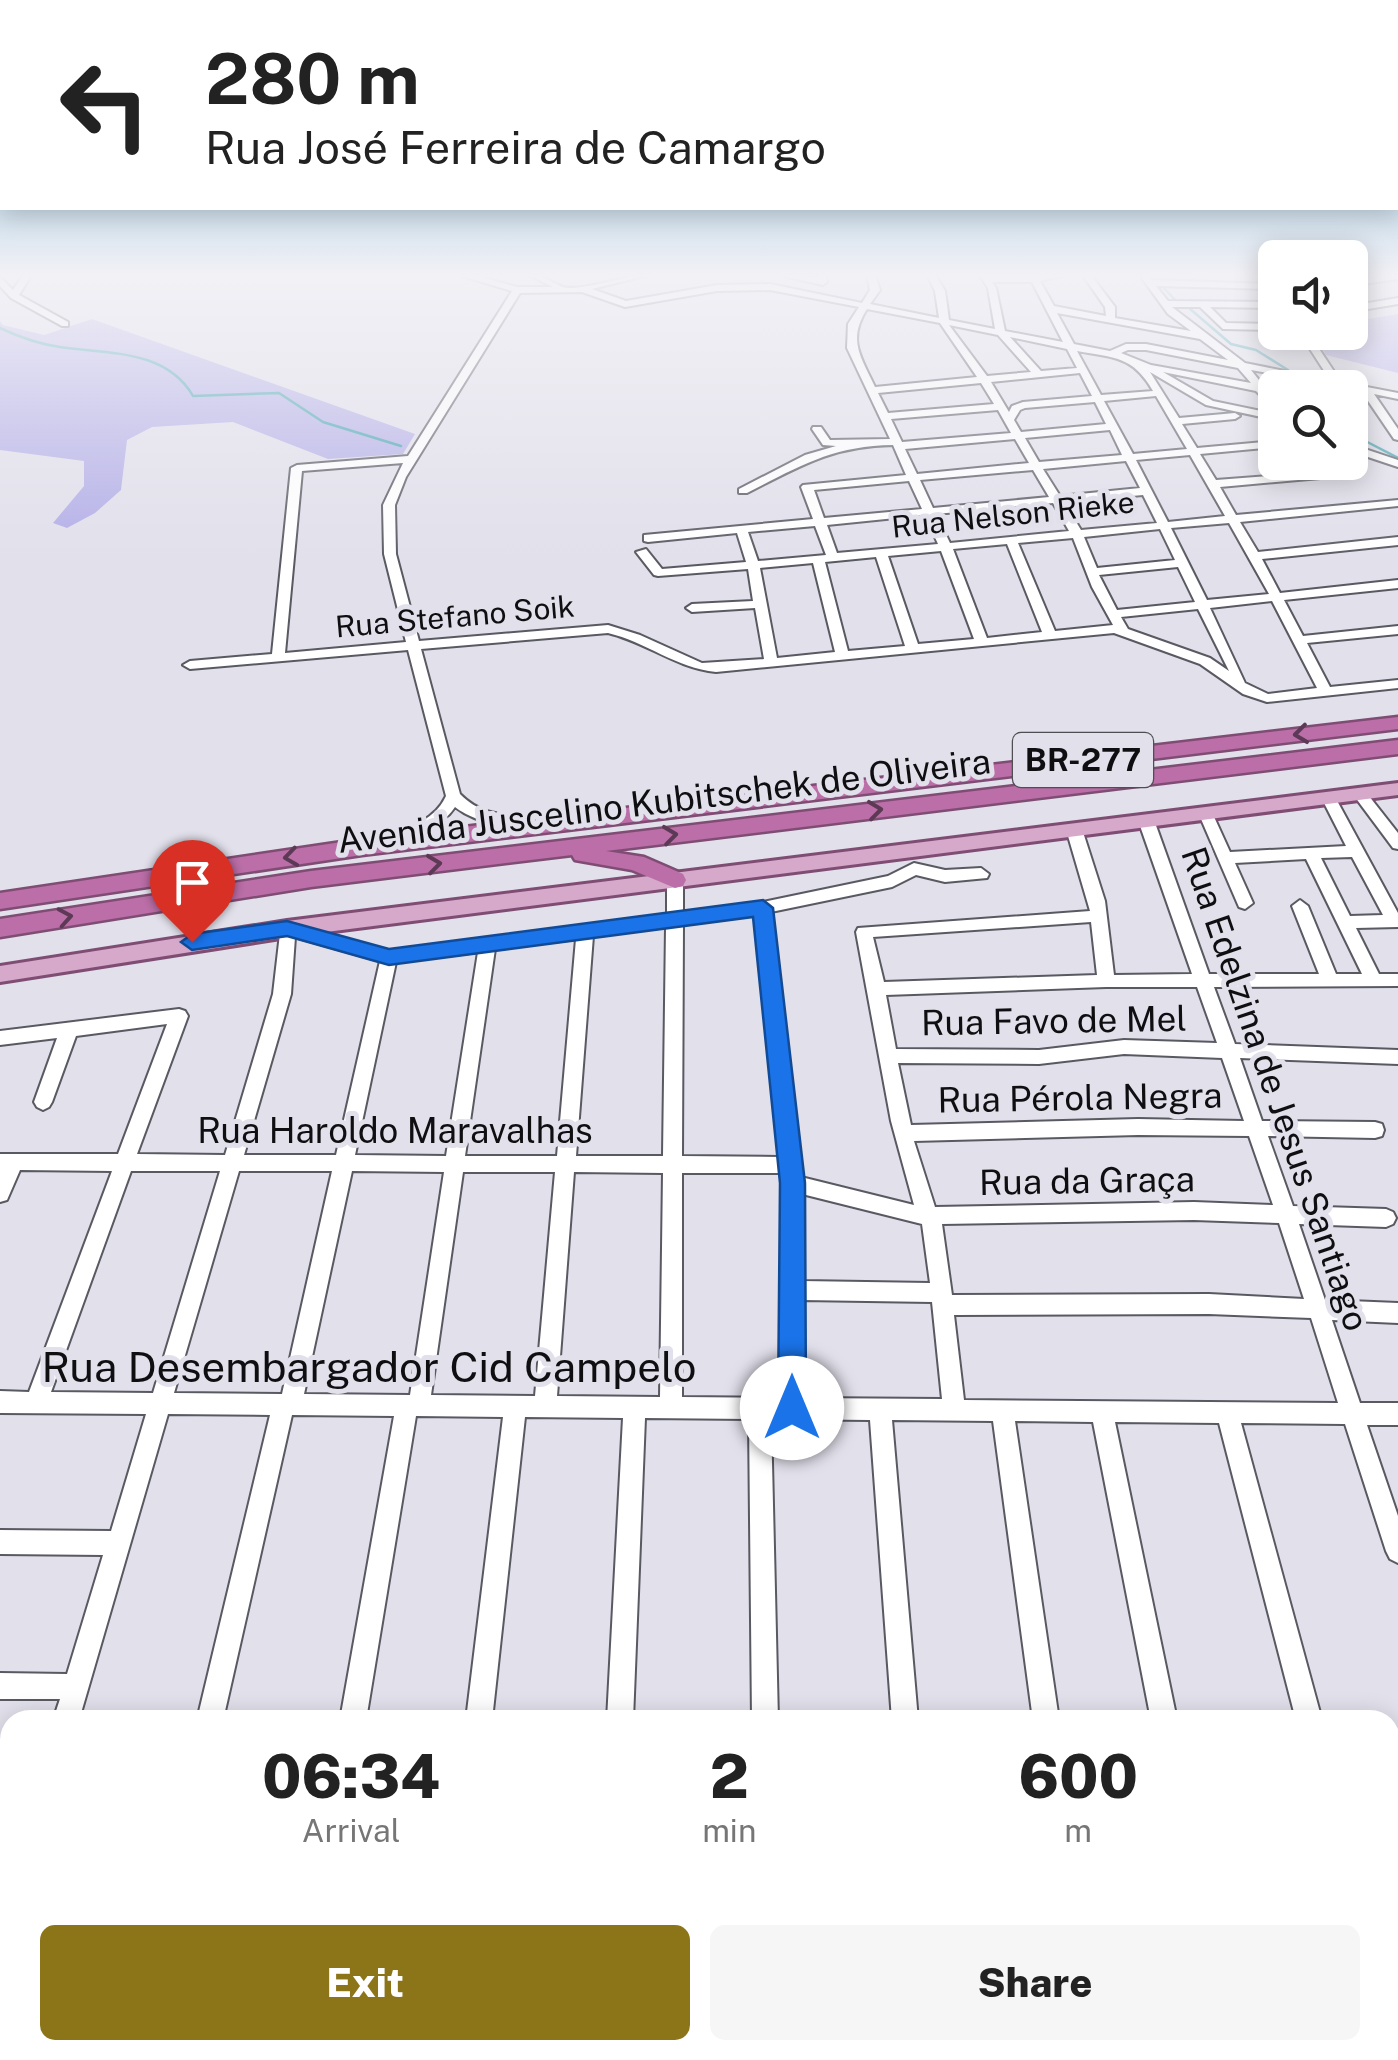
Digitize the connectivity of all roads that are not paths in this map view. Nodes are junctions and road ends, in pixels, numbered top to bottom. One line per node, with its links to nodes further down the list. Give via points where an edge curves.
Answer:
1 (467, 370): 34 (street)
2 (863, 370): 13 (street)
3 (977, 370): 11 (street)
4 (1035, 370): 10 (street)
5 (1082, 370): 10 (street)
6 (1084, 370): 18 (street)
7 (1142, 370): 15 (street)
8 (1153, 370): 20 (street, via 1202,400)
9 (1170, 370): 12 (street)
10 (1038, 374): 11 (street)
11 (984, 380): 13 (street); 19 (street)
12 (1258, 388)
13 (874, 390): 21 (street)
14 (1368, 390): 17 (street)
15 (1160, 393): 18 (street); 23 (street)
16 (1368, 393): 27 (street)
17 (1398, 396)
18 (1098, 398): 22 (street, via 1023,405); 24 (street)
19 (1001, 407): 21 (street); 22 (street)
20 (1258, 414): 23 (street)
21 (886, 416): 29 (street)
22 (1009, 420): 26 (street)
23 (1176, 421): 31 (street)
24 (1113, 427): 26 (street); 33 (street)
25 (817, 429): 28 (street, via 826,443)
26 (1018, 436): 29 (street); 36 (street)
27 (1398, 437)
28 (856, 444): 29 (street); 42 (street, via 809,457)
29 (898, 444): 37 (street)
30 (1258, 446): 31 (street)
31 (1194, 452): 33 (street); 40 (street)
32 (1368, 453): 35 (street)
33 (1129, 458): 36 (street); 41 (street)
34 (411, 459): 74 (street, via 391,496 387,528); 77 (street, via 297,468)
35 (1398, 464)
36 (1036, 466): 37 (street); 43 (street)
37 (912, 478): 45 (street); 48 (street, via 807,487)
38 (1258, 478): 40 (street)
39 (1331, 480): 46 (street)
40 (1213, 484): 47 (street)
41 (1146, 490): 43 (street); 49 (street)
42 (743, 491)
43 (1056, 499): 45 (street); 51 (street)
44 (1398, 503): 46 (street, Rua Nelson Rieke)
45 (928, 510): 48 (street); 55 (street)
46 (1329, 510): 47 (street, Rua Nelson Rieke)
47 (1233, 519): 49 (street, Rua Nelson Rieke); 58 (street)
48 (819, 520): 50 (street); 59 (street)
49 (1164, 526): 51 (street, Rua Nelson Rieke); 60 (street)
50 (741, 528): 52 (street); 61 (street)
51 (1076, 534): 53 (street, Rua Nelson Rieke); 62 (street)
52 (648, 538)
53 (1011, 540): 55 (street, Rua Nelson Rieke); 71 (street)
54 (1398, 541): 58 (street)
55 (946, 547): 57 (street, Rua Nelson Rieke); 73 (street)
56 (642, 552): 61 (street, Rua Nelson Rieke, via 662,573)
57 (881, 553): 59 (street, Rua Nelson Rieke); 75 (street)
58 (1254, 556): 64 (street)
59 (826, 558): 61 (street, Rua Nelson Rieke); 76 (street)
60 (1182, 563): 62 (street); 66 (street)
61 (753, 565): 65 (street)
62 (1092, 572): 68 (street)
63 (1398, 584): 64 (street)
64 (1276, 597): 66 (street); 72 (street)
65 (760, 604): 67 (street); 78 (street)
66 (1203, 604): 68 (street); 81 (street)
67 (692, 608)
68 (1113, 614): 69 (street)
69 (1122, 630): 71 (street); 81 (street, via 1216,665)
70 (1398, 630): 72 (street)
71 (1050, 635): 73 (street)
72 (1299, 640): 82 (street)
73 (982, 642): 75 (street)
74 (413, 646): 77 (street, Rua Stefano Soik); 78 (street, Rua Stefano Soik, via 608,629 688,664); 87 (street)
75 (913, 650): 76 (street)
76 (843, 657): 78 (street)
77 (278, 658): 79 (street, Rua Stefano Soik)
78 (771, 664)
79 (190, 665)
80 (1398, 684): 82 (street)
81 (1242, 686): 82 (street, via 1267,698)
82 (1326, 692)
83 (1398, 723): 91 (highway, Avenida Juscelino Kubitschek de Oliveira / BR-277, one-way to 91)
84 (1398, 747): 95 (highway, Avenida Juscelino Kubitschek de Oliveira / BR-277, one-way to 84)
85 (1398, 789): 86 (main road)
86 (1360, 794): 88 (main road); 93 (street)
87 (453, 796): 91 (street, via 489,820); 94 (street, via 432,823)
88 (1328, 797): 89 (main road); 96 (street)
89 (1205, 812): 90 (main road); 98 (street)
90 (1146, 820): 92 (main road); 115 (street, Rua Edelzina de Jesus Santiago)
91 (562, 824): 94 (highway, Avenida Juscelino Kubitschek de Oliveira / BR-277)
92 (1074, 829): 100 (main road); 105 (street)
93 (1398, 844)
94 (362, 848): 101 (highway, Avenida Juscelino Kubitschek de Oliveira / BR-277, one-way to 101)
95 (538, 851): 100 (highway, via 636,863); 109 (highway, Avenida Juscelino Kubitschek de Oliveira / BR-277, one-way to 95)
96 (1357, 851): 97 (street); 107 (street)
97 (1312, 854): 98 (street); 108 (street)
98 (1225, 858): 102 (street)
99 (981, 874): 104 (street, via 914,870 892,881)
100 (676, 880): 106 (street); 110 (main road)
101 (0, 901)
102 (1245, 903)
103 (1300, 906): 116 (street)
104 (763, 908): 106 (street); 137 (street)
105 (1099, 916): 119 (street); 120 (street, via 864,932)
106 (678, 919): 111 (street); 136 (street)
107 (1396, 921): 108 (street)
108 (1345, 922): 117 (street)
109 (0, 928)
110 (287, 928): 113 (street); 114 (main road); 132 (street, via 282,994)
111 (584, 932): 112 (street); 135 (street)
112 (487, 946): 113 (street); 134 (street)
113 (389, 957): 133 (street)
114 (0, 974)
115 (1206, 980): 116 (street); 119 (street); 123 (street, Rua Edelzina de Jesus Santiago)
116 (1330, 980): 117 (street)
117 (1374, 980): 118 (street)
118 (1398, 980)
119 (1106, 981): 120 (street)
120 (879, 989): 124 (street)
121 (69, 1030): 122 (street); 126 (street); 131 (street, via 179,1016)
122 (0, 1038)
123 (1230, 1051): 124 (street, Rua Favo de Mel); 125 (street, Rua Favo de Mel); 127 (street, Rua Edelzina de Jesus Santiago)
124 (891, 1056): 129 (street)
125 (1398, 1057)
126 (43, 1102)
127 (1257, 1130): 128 (street, Rua Pérola Negra); 129 (street, Rua Pérola Negra); 140 (street, Rua Edelzina de Jesus Santiago)
128 (1376, 1130)
129 (905, 1133): 139 (street)
130 (7, 1162): 131 (street, Rua Haroldo Maravalhas); 138 (street)
131 (125, 1163): 132 (street, Rua Haroldo Maravalhas); 147 (street)
132 (232, 1163): 133 (street, Rua Haroldo Maravalhas); 148 (street)
133 (344, 1164): 134 (street, Rua Haroldo Maravalhas); 149 (street)
134 (455, 1164): 135 (street, Rua Haroldo Maravalhas); 150 (street)
135 (565, 1164): 136 (street, Rua Haroldo Maravalhas); 152 (street)
136 (674, 1164): 137 (street, Rua Haroldo Maravalhas); 154 (street)
137 (791, 1174): 139 (street, Rua da Graça); 142 (street)
138 (0, 1194)
139 (926, 1216): 140 (street, Rua da Graça); 143 (street, via 934,1230)
140 (1287, 1216): 141 (street, Rua da Graça); 144 (street, Rua Edelzina de Jesus Santiago)
141 (1386, 1218)
142 (792, 1290): 143 (street); 156 (street)
143 (942, 1299): 144 (street); 158 (street)
144 (1318, 1310): 145 (street); 162 (street, Rua Edelzina de Jesus Santiago)
145 (1398, 1314)
146 (0, 1402): 147 (street, Rua Desembargador Cid Campelo)
147 (36, 1402): 148 (street, Rua Desembargador Cid Campelo)
148 (160, 1403): 149 (street, Rua Desembargador Cid Campelo); 165 (street)
149 (288, 1404): 150 (street, Rua Desembargador Cid Campelo); 170 (street)
150 (413, 1406): 151 (street, Rua Desembargador Cid Campelo); 171 (street)
151 (516, 1406): 152 (street, Rua Desembargador Cid Campelo); 172 (street)
152 (544, 1406): 153 (street, Rua Desembargador Cid Campelo)
153 (635, 1407): 154 (street, Rua Desembargador Cid Campelo); 173 (street)
154 (671, 1408): 155 (street, Rua Desembargador Cid Campelo)
155 (760, 1408): 156 (street, Rua Desembargador Cid Campelo); 174 (street)
156 (792, 1408): 157 (street, Rua Desembargador Cid Campelo)
157 (880, 1409): 158 (street, Rua Desembargador Cid Campelo); 175 (street)
158 (954, 1410): 159 (street, Rua Desembargador Cid Campelo)
159 (1002, 1410): 160 (street, Rua Desembargador Cid Campelo); 176 (street)
160 (1102, 1411): 161 (street, Rua Desembargador Cid Campelo); 177 (street)
161 (1227, 1412): 162 (street, Rua Desembargador Cid Campelo); 178 (street)
162 (1352, 1413): 163 (street, Rua Desembargador Cid Campelo); 166 (street, Rua Edelzina de Jesus Santiago)
163 (1398, 1414)
164 (0, 1542): 165 (street)
165 (118, 1543): 168 (street)
166 (1398, 1552)
167 (0, 1686): 168 (street)
168 (76, 1687): 169 (street)
169 (69, 1710)
170 (212, 1710)
171 (355, 1710)
172 (480, 1710)
173 (620, 1710)
174 (765, 1710)
175 (904, 1710)
176 (1045, 1710)
177 (1162, 1710)
178 (1305, 1710)

